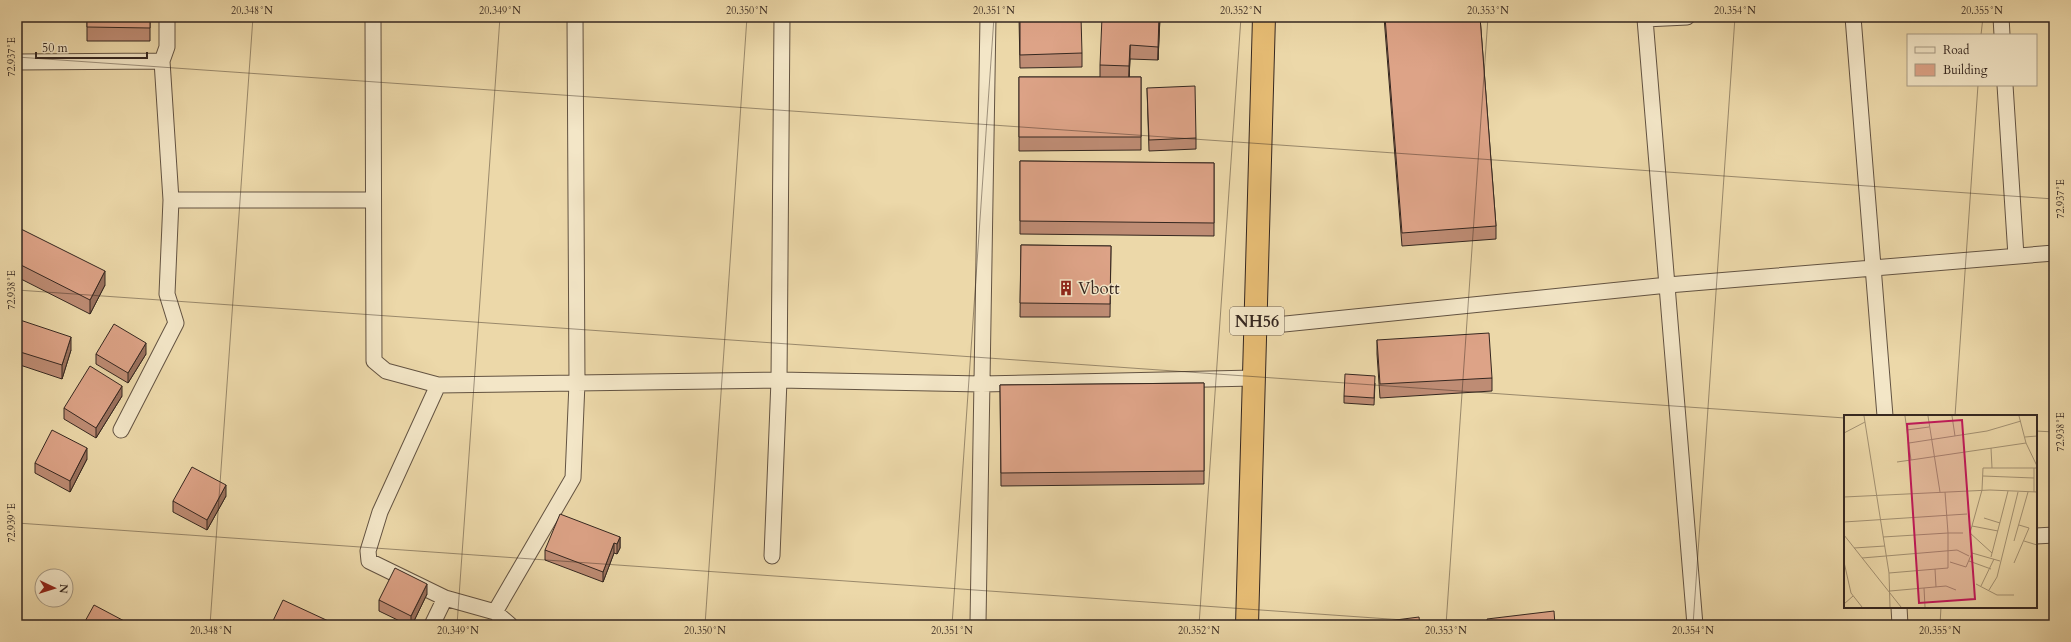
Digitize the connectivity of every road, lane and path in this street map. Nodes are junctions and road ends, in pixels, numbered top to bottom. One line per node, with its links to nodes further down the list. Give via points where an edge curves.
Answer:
1 (167, 17): 12 (street, via 167,47)
2 (373, 17): 16 (street)
3 (575, 17): 24 (street)
4 (782, 17): 23 (street)
5 (988, 17): 25 (street)
6 (1264, 17): 21 (highway, NH56)
7 (1687, 17): 10 (street)
8 (1853, 17): 19 (street)
9 (2001, 17): 11 (street)
10 (1645, 18): 20 (street)
11 (2002, 34)
12 (162, 61): 13 (street); 15 (street)
13 (17, 62)
14 (2005, 86): 18 (street)
15 (171, 200): 16 (street); 28 (street, via 167,294 176,322)
16 (373, 200): 26 (street, via 374,361 386,371)
17 (2054, 253): 18 (street)
18 (2016, 256): 19 (street)
19 (1874, 268): 20 (street); 27 (street)
20 (1668, 285): 21 (street); 39 (street)
21 (1256, 327): 22 (highway, NH56)
22 (1254, 378): 25 (street); 38 (highway, NH56)
23 (779, 380): 24 (street); 25 (street); 31 (street)
24 (577, 383): 26 (street); 34 (street, via 573,478)
25 (982, 384): 35 (street)
26 (438, 385): 32 (street, via 380,512 368,551 370,561)
27 (1885, 415)
28 (121, 430)
29 (2054, 534): 30 (street)
30 (2037, 536)
31 (772, 556)
32 (445, 598): 34 (street); 36 (street)
33 (1899, 608): 40 (street)
34 (495, 612): 37 (street)
35 (978, 623)
36 (432, 625)
37 (510, 625)
38 (1248, 625)
39 (1695, 625)
40 (1900, 625)

